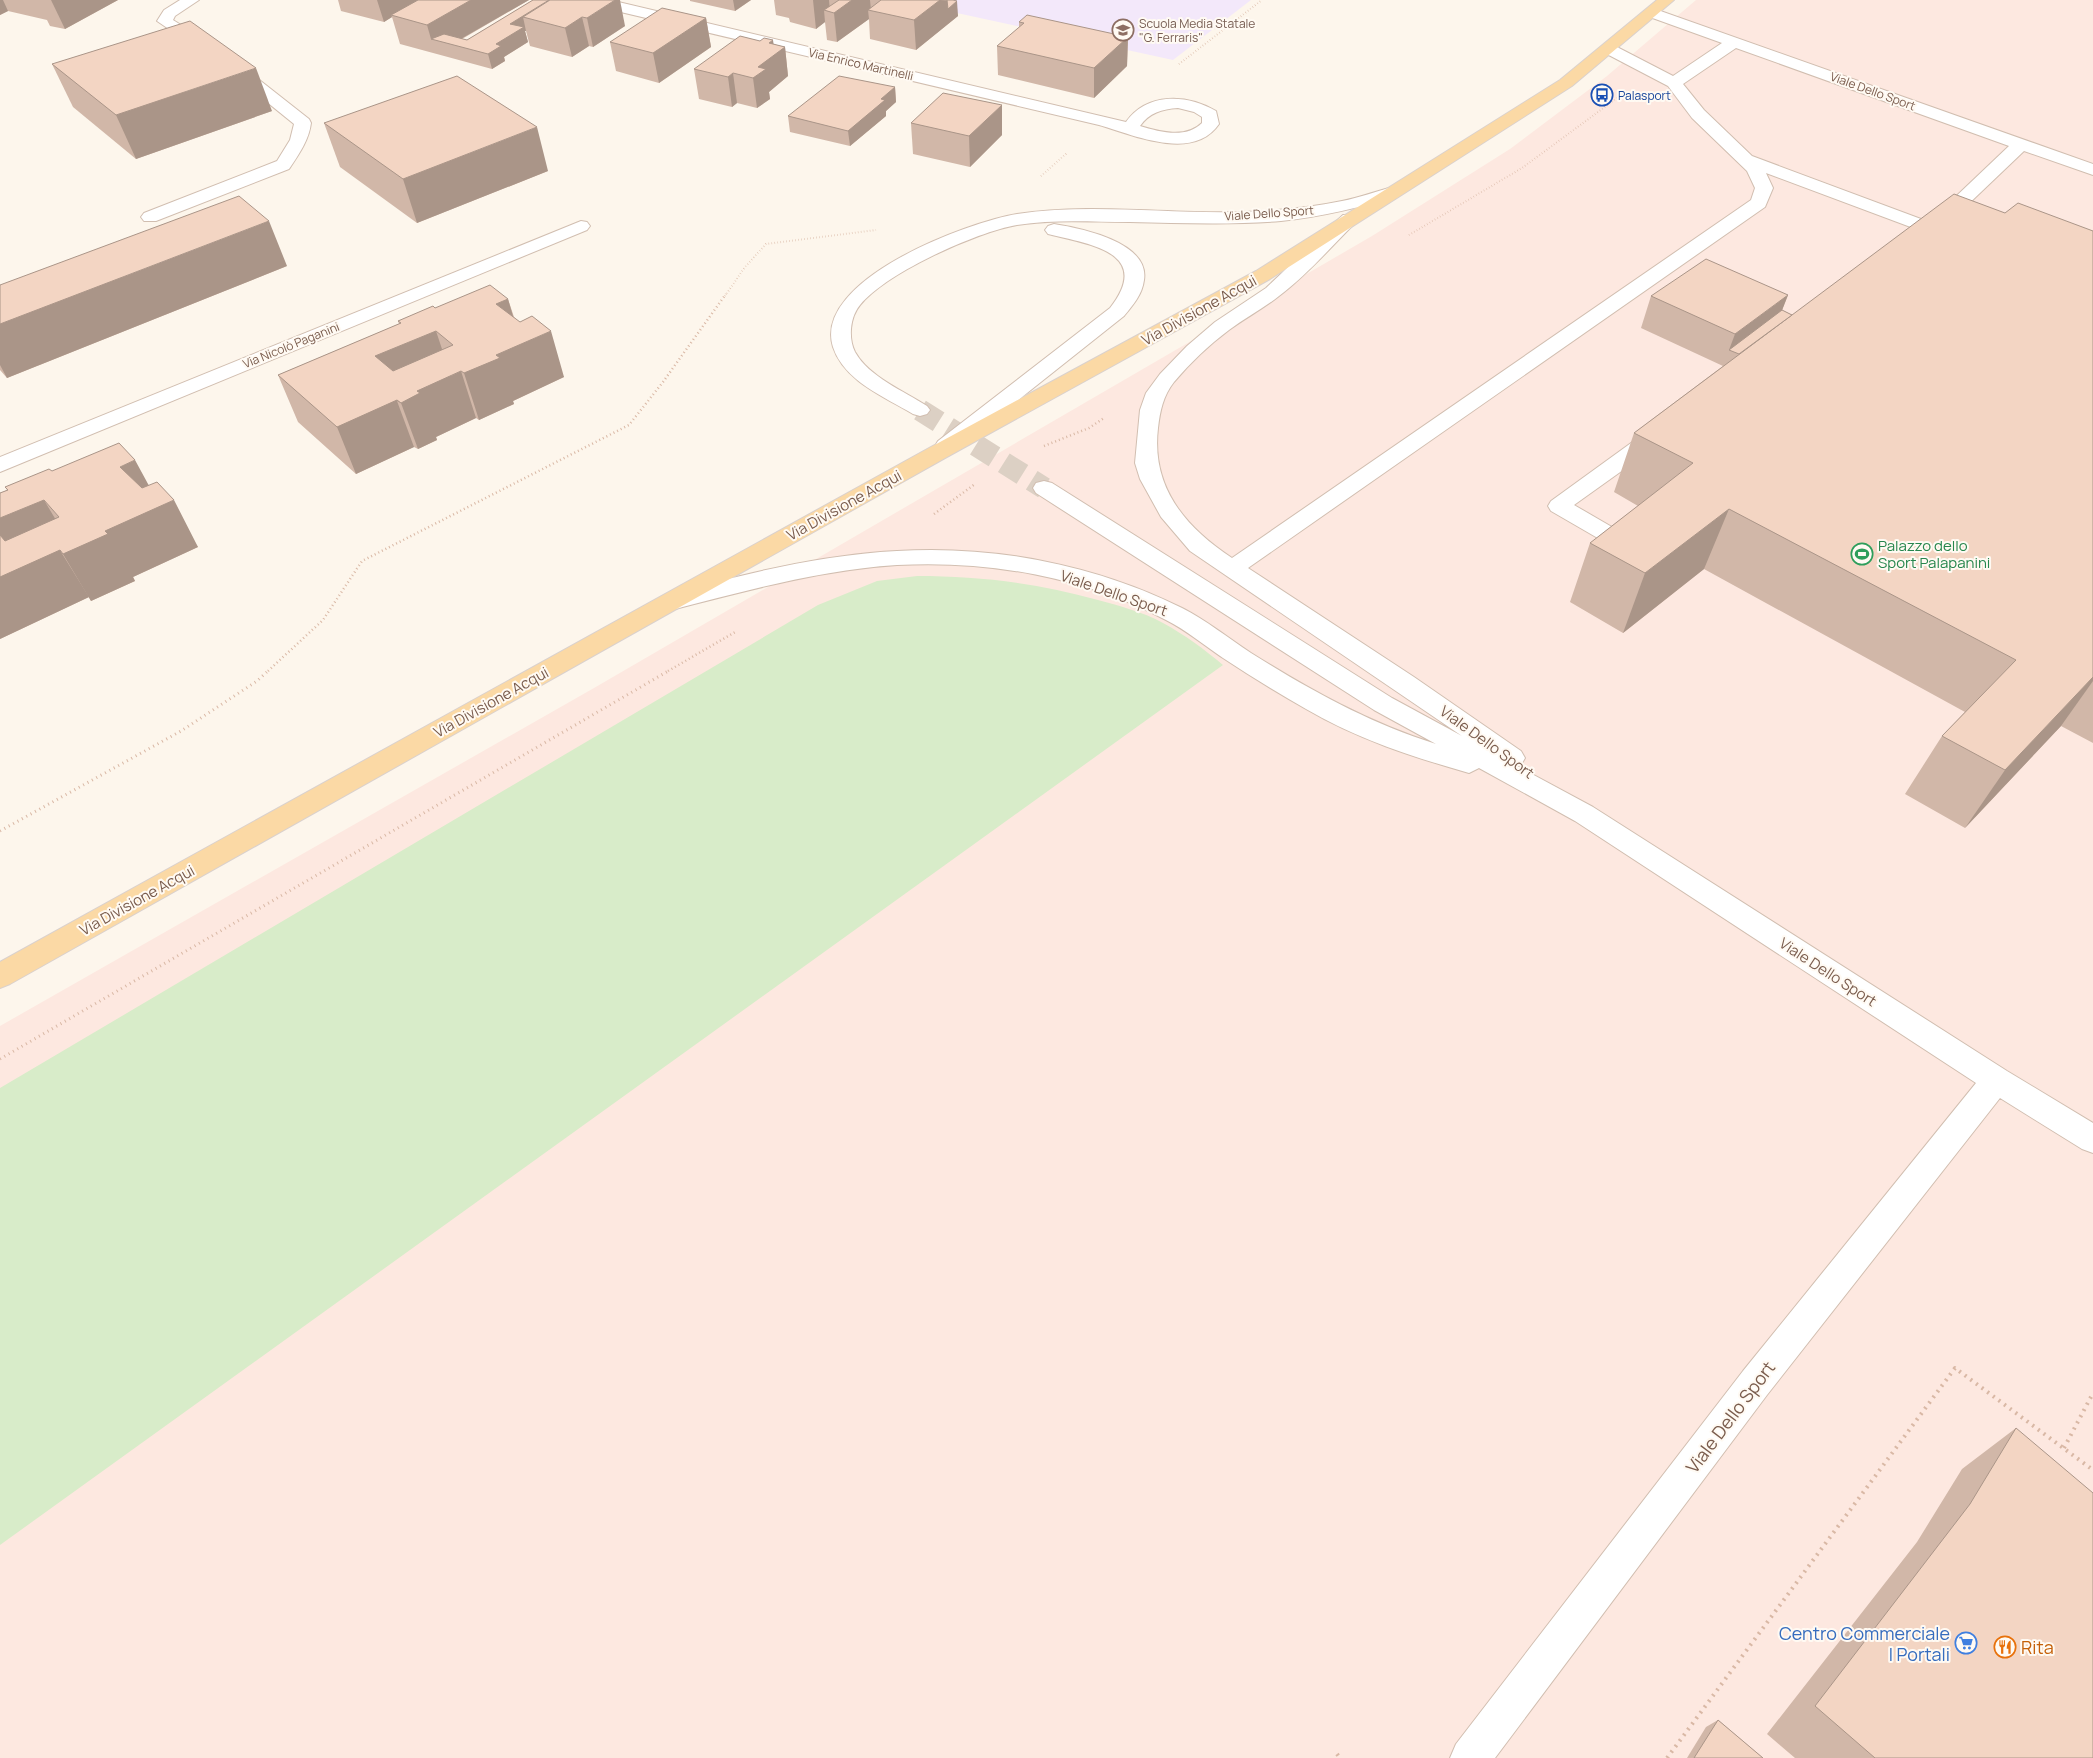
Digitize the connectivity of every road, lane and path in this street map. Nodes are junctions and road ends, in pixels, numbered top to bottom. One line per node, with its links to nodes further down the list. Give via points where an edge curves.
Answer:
1 (191, 0): 16 (street, via 169,13 165,21 221,57 303,123 301,135 283,165)
2 (591, 0): 9 (street, Via Enrico Martinelli)
3 (1262, 0): 7 (path)
4 (1659, 6): 5 (street, Viale Dello Sport); 6 (main road, Via Divisione Acqui)
5 (1736, 42): 8 (street); 11 (street, Viale Dello Sport)
6 (1609, 49): 8 (street); 15 (main road, Via Divisione Acqui, via 1566,84)
7 (1173, 69)
8 (1674, 83): 12 (street, via 1698,114)
9 (1104, 121): 10 (street, Via Enrico Martinelli); 14 (path)
10 (1130, 128)
11 (2022, 144): 12 (street, via 1924,234); 13 (street, Viale Dello Sport)
12 (1746, 160): 21 (street, via 1755,169 1764,188 1759,203)
13 (2093, 170)
14 (1039, 177)
15 (1393, 192): 17 (main road, Via Divisione Acqui); 20 (street, Viale Dello Sport, via 1335,208 1257,216 1018,220 999,223 949,241)
16 (150, 217)
17 (1350, 219): 25 (main road, Via Divisione Acqui, via 1263,275); 29 (street, Viale Dello Sport, via 1273,292 1222,326 1194,350 1156,393 1150,410 1146,463 1158,492 1172,517 1198,546)
18 (581, 226): 26 (street, Via Nicolò Paganini)
19 (884, 229): 33 (path, via 766,244 745,267 629,426 362,561 323,620 257,681 181,731)
20 (912, 261): 23 (street, Viale Dello Sport, via 868,285 845,314 842,328 845,352 864,374); 25 (street, Viale Dello Sport, via 996,235 1037,229 1056,230 1093,237 1116,248 1134,267 1136,280 1133,292 1117,312)
21 (1635, 287): 22 (street); 29 (street)
22 (1658, 298)
23 (920, 410)
24 (1669, 425): 28 (street, via 1559,506)
25 (937, 453): 30 (main road, Via Divisione Acqui)
26 (0, 465)
27 (1044, 488): 31 (street, Viale Dello Sport, via 1383,704)
28 (1616, 539)
29 (1231, 569): 32 (street, Viale Dello Sport, via 1477,732)
30 (671, 602): 31 (street, Viale Dello Sport, via 860,561 933,558 1032,566 1117,591 1174,614 1340,716 1393,739); 34 (main road, Via Divisione Acqui)
31 (1523, 780): 32 (street, Viale Dello Sport)
32 (1584, 814): 35 (street, Viale Dello Sport)
33 (0, 831)
34 (0, 976)
35 (1996, 1080): 36 (street, Viale Dello Sport); 40 (street, Viale Dello Sport, via 1755,1383)
36 (2093, 1140)
37 (2093, 1393): 38 (path)
38 (2064, 1448): 39 (path); 41 (path, via 1956,1368)
39 (2093, 1470)
40 (1470, 1758)
41 (1667, 1758)

